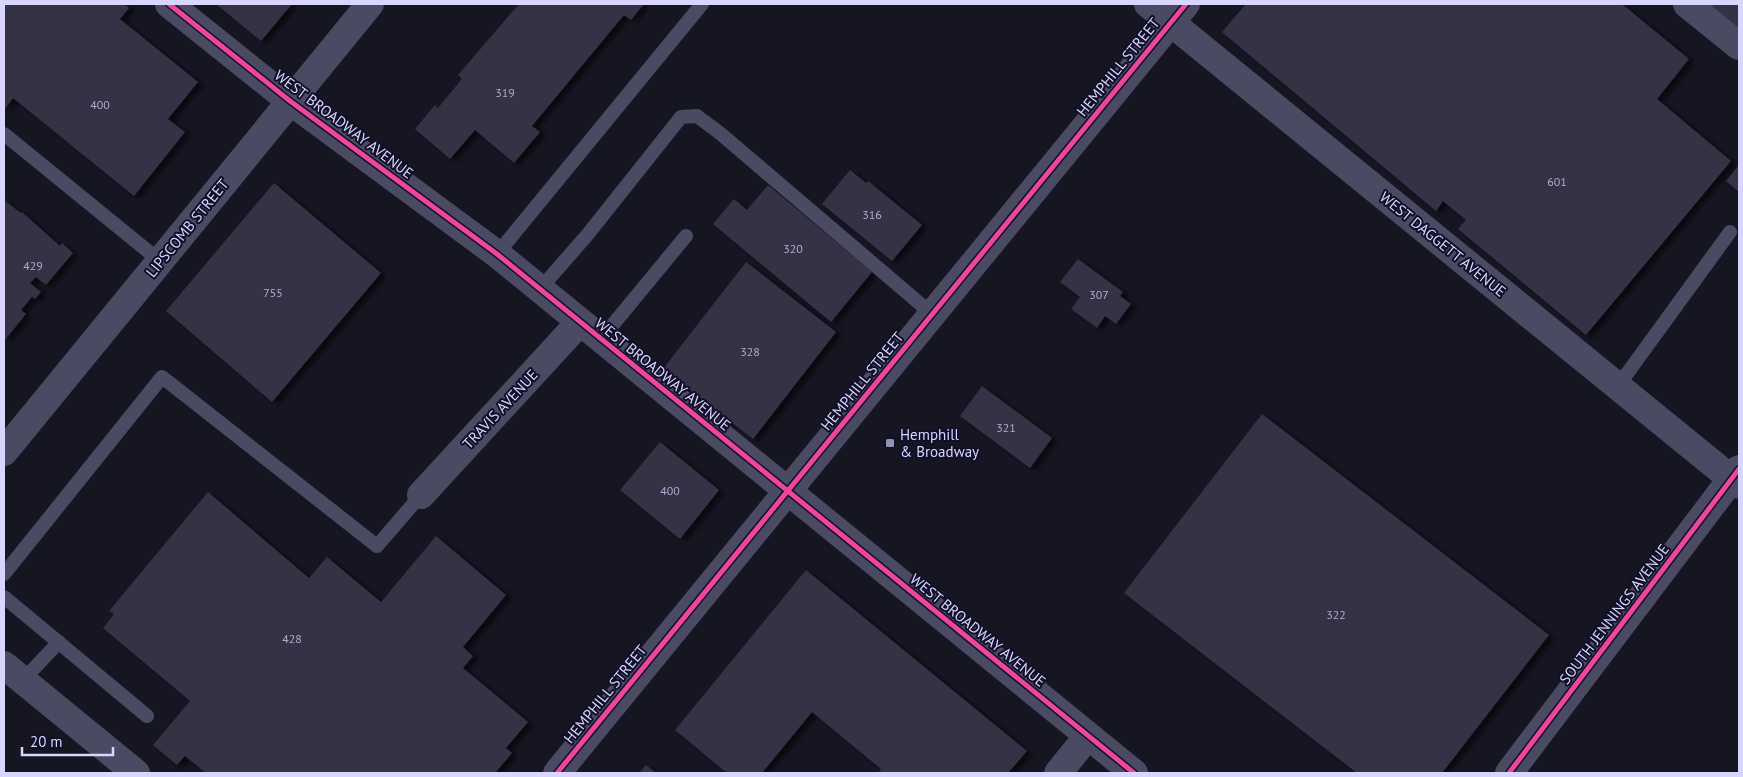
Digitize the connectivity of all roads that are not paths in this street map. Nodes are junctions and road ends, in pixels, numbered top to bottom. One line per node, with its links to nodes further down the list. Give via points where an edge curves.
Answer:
1 (169, 4): 8 (street, WEST BROADWAY AVENUE)
2 (370, 4): 8 (street, LIPSCOMB STREET)
3 (702, 4): 12 (lane)
4 (1148, 4): 6 (street, WEST DAGGETT AVENUE)
5 (1687, 4): 7 (street)
6 (1178, 13): 15 (street, HEMPHILL STREET); 18 (street, WEST DAGGETT AVENUE, via 1281,112)
7 (1739, 46)
8 (290, 101): 12 (street, WEST BROADWAY AVENUE); 13 (street, LIPSCOMB STREET)
9 (4, 134): 13 (lane)
10 (1730, 232): 18 (lane)
11 (686, 236): 17 (lane)
12 (497, 254): 14 (street, WEST BROADWAY AVENUE)
13 (160, 261): 19 (street, LIPSCOMB STREET)
14 (540, 289): 15 (lane, via 681,117 697,116); 16 (street, WEST BROADWAY AVENUE)
15 (932, 314): 21 (street, HEMPHILL STREET)
16 (580, 322): 17 (street, WEST BROADWAY AVENUE); 22 (street, TRAVIS AVENUE)
17 (601, 340): 21 (street, WEST BROADWAY AVENUE)
18 (1618, 386): 20 (street, WEST DAGGETT AVENUE)
19 (4, 452)
20 (1737, 477): 33 (street, SOUTH JENNINGS AVENUE)
21 (787, 491): 28 (street, WEST BROADWAY AVENUE); 30 (street, HEMPHILL STREET)
22 (421, 495): 23 (lane, via 376,546 162,377)
23 (4, 574)
24 (4, 597): 25 (lane)
25 (59, 642): 26 (lane); 27 (lane)
26 (13, 672): 29 (street)
27 (148, 716)
28 (1088, 736): 31 (street); 32 (street, WEST BROADWAY AVENUE)
29 (136, 773)
30 (557, 773)
31 (1058, 773)
32 (1134, 773)
33 (1509, 773)

